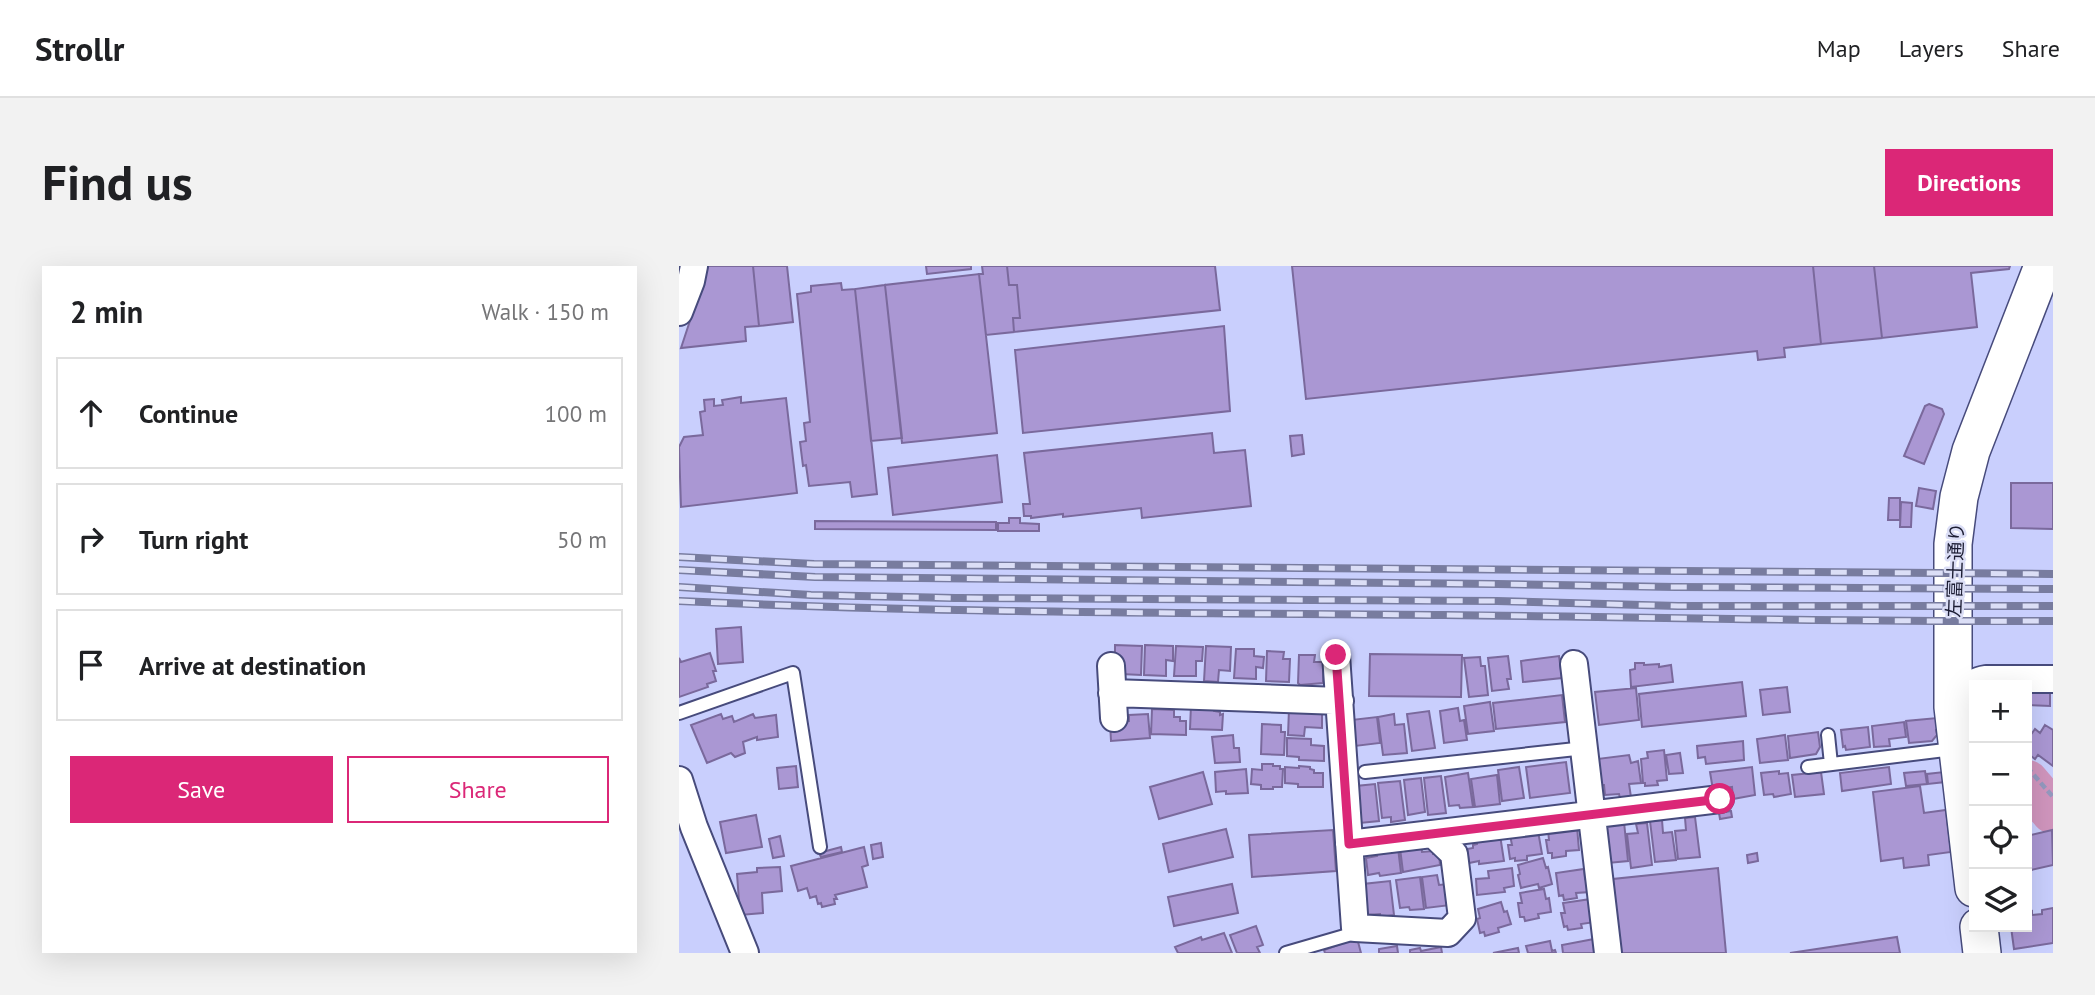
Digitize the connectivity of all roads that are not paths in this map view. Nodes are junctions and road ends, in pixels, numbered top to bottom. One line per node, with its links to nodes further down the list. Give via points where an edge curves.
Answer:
1 (694, 266): 3 (street)
2 (2043, 266): 11 (street, 左富士通り, via 1971,451 1959,497 1952,544)
3 (679, 312)
4 (1336, 655): 8 (street)
5 (1574, 664): 12 (street)
6 (1111, 666): 8 (street, via 1113,705)
7 (2053, 679): 11 (street, via 1975,681 1970,687 1965,725)
8 (1340, 701): 20 (street)
9 (679, 713): 21 (lane, via 793,673)
10 (1828, 735): 13 (lane)
11 (1956, 742): 13 (lane); 22 (street, 左富士通り)
12 (1585, 748): 15 (lane); 18 (street)
13 (1831, 764): 14 (lane)
14 (1808, 767)
15 (1366, 772)
16 (679, 780): 25 (street)
17 (1720, 799): 18 (street)
18 (1593, 816): 19 (street); 27 (street)
19 (1433, 834): 20 (street); 23 (street, via 1454,854 1462,918 1448,933)
20 (1349, 844): 23 (street)
21 (820, 847)
22 (1972, 869)
23 (1355, 928): 26 (lane, via 1355,933)
24 (1980, 932): 28 (street)
25 (744, 953)
26 (1286, 953)
27 (1608, 953)
28 (1982, 953)

